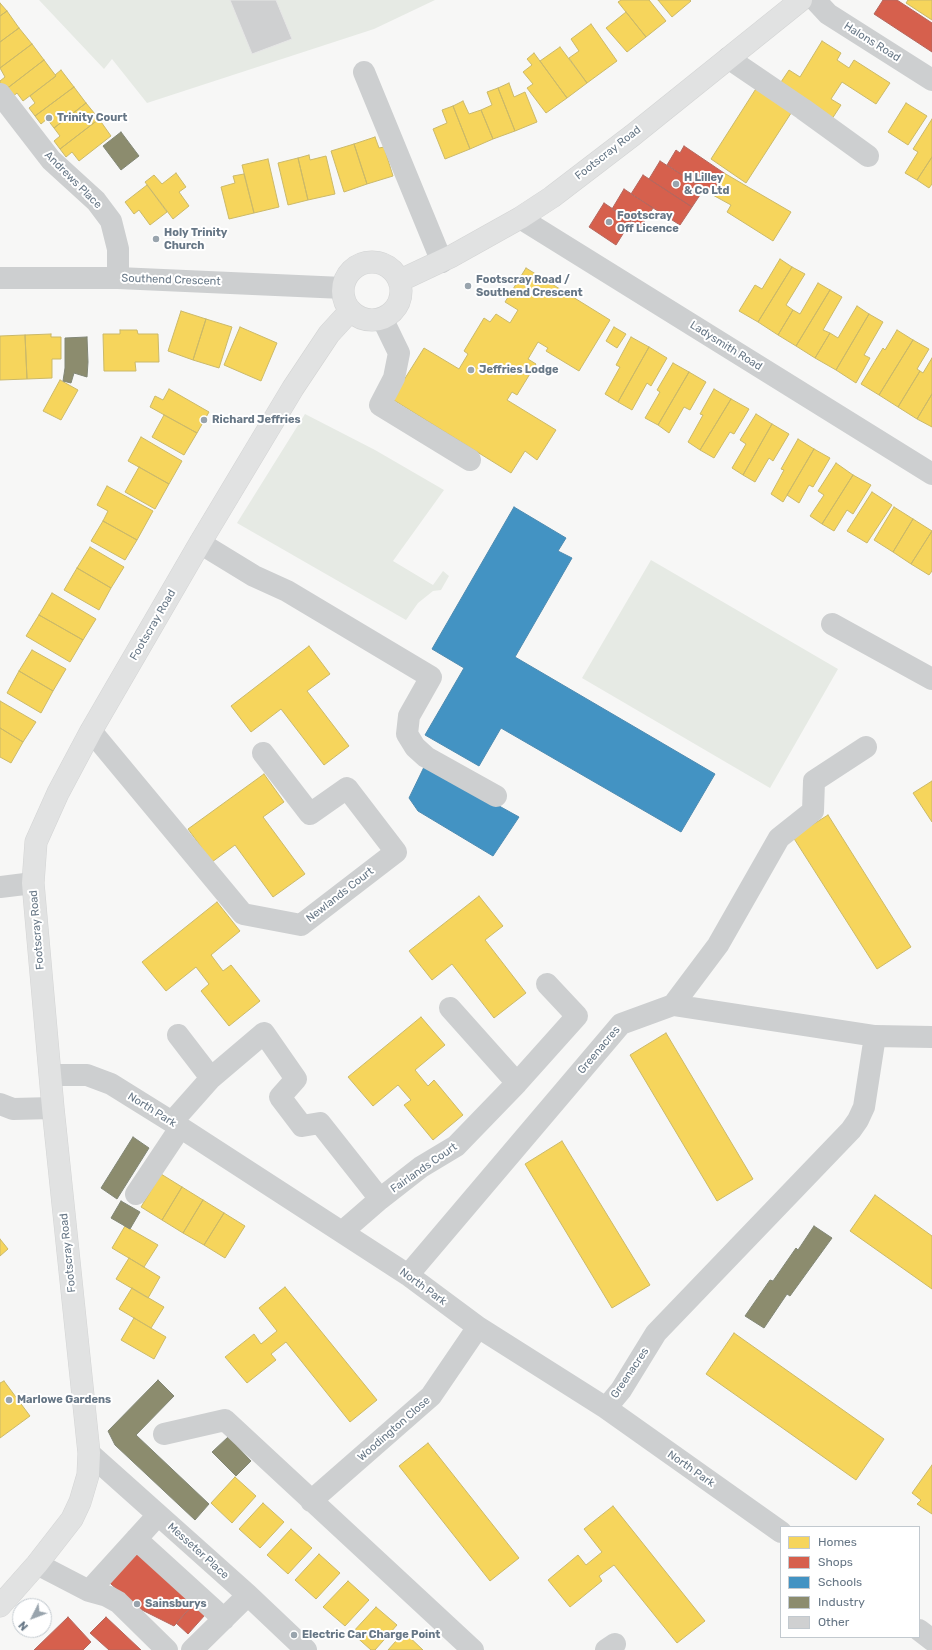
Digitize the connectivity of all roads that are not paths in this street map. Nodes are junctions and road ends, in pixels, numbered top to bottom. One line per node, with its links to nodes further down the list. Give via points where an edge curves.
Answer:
1 (801, 0): 3 (main road, Footscray Road)
2 (815, 0): 5 (street, Halons Road, via 828,14)
3 (728, 58): 7 (street); 8 (main road, Footscray Road, via 552,197)
4 (364, 72): 9 (street)
5 (932, 80)
6 (0, 94): 11 (street, Andrews Place, via 51,160 96,201 111,221 118,249)
7 (868, 156)
8 (520, 218): 9 (main road, Footscray Road); 17 (street, Ladysmith Road)
9 (442, 262): 12 (main road, Footscray Road)
10 (0, 278): 11 (street, Southend Crescent)
11 (118, 278): 13 (street, Southend Crescent)
12 (399, 281): 13 (main road, via 394,272 384,265 374,262 363,263 353,268 346,277); 15 (main road, via 399,301 394,309)
13 (343, 288): 14 (main road, via 343,297)
14 (350, 311): 15 (main road, via 367,320); 18 (main road, Footscray Road, via 329,334 293,388)
15 (382, 318): 16 (street, via 399,353 394,378 380,405)
16 (470, 460)
17 (932, 474)
18 (200, 543): 21 (main road, Footscray Road); 24 (street, via 254,576 287,591 431,677 409,716 407,734 414,748)
19 (832, 624): 20 (street)
20 (932, 679)
21 (92, 730): 23 (street, Newlands Court, via 243,914 301,925 396,852 347,788 310,814); 25 (main road, Footscray Road, via 58,793 36,842)
22 (866, 746): 28 (street, via 814,781 813,811 779,838 718,945)
23 (263, 753)
24 (496, 796)
25 (33, 884): 26 (street); 33 (main road, Footscray Road)
26 (0, 887)
27 (547, 984): 35 (street, Fairlands Court, via 577,1016)
28 (673, 1005): 31 (street, Greenacres); 42 (street, Greenacres, via 621,1024)
29 (450, 1008): 35 (street)
30 (178, 1035): 34 (street)
31 (875, 1036): 32 (street, Greenacres); 44 (street, Greenacres, via 864,1107 851,1130 656,1333 621,1390)
32 (932, 1037)
33 (51, 1075): 37 (main road, Footscray Road); 38 (street, North Park, via 87,1074 111,1084)
34 (211, 1078): 38 (street, Fairlands Court); 40 (street, Fairlands Court, via 264,1033 296,1079 280,1097 302,1126 320,1123)
35 (517, 1083): 40 (street, Fairlands Court, via 456,1146 421,1167)
36 (0, 1104): 37 (street, via 13,1109)
37 (53, 1108): 46 (main road, Footscray Road)
38 (176, 1125): 39 (street, Fairlands Court); 41 (street, North Park)
39 (136, 1194)
40 (380, 1199): 41 (street, Fairlands Court)
41 (342, 1232): 42 (street, North Park)
42 (408, 1275): 43 (street, North Park)
43 (478, 1326): 44 (street, North Park); 47 (street, Woodington Close, via 431,1396)
44 (606, 1408): 49 (street, North Park)
45 (164, 1434): 47 (street, via 225,1420)
46 (89, 1453): 48 (street, Messeter Place); 51 (main road, Footscray Road, via 88,1476 80,1502 72,1519)
47 (311, 1501): 61 (street)
48 (158, 1515): 50 (street); 53 (street, Messeter Place)
49 (780, 1531)
50 (136, 1539): 52 (street); 55 (street)
51 (37, 1564): 52 (street); 54 (main road, Footscray Road)
52 (89, 1591): 58 (street, via 118,1602)
53 (248, 1595): 55 (street); 60 (street, Messeter Place)
54 (0, 1606)
55 (224, 1619): 59 (street)
56 (920, 1631): 57 (street)
57 (932, 1640)
58 (167, 1650)
59 (192, 1650)
60 (306, 1650)
61 (473, 1650)

